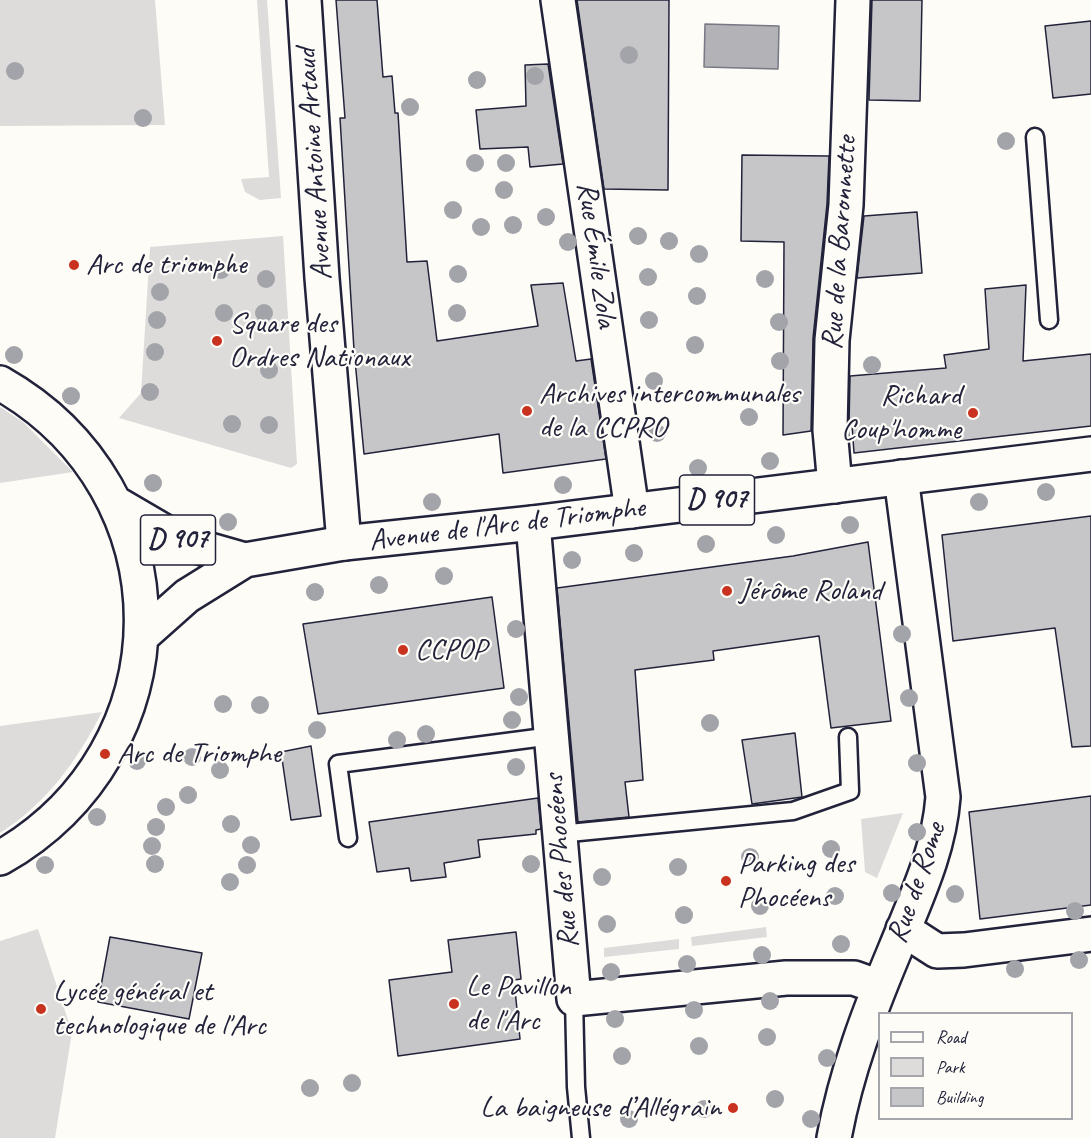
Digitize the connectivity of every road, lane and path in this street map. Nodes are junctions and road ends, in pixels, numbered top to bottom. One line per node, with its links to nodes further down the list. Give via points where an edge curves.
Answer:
1 (304, 0): 13 (street, Avenue Antoine Artaud)
2 (558, 0): 11 (street, Rue Émile Zola)
3 (853, 0): 9 (street, Rue de la Baronnette, via 846,205 832,340 830,430)
4 (1035, 136): 5 (lane)
5 (1049, 320)
6 (0, 383): 10 (street, via 32,403 67,436)
7 (1091, 454): 8 (street, Avenue de l'Arc de Triomphe / D 907)
8 (901, 477): 9 (street, Avenue de l'Arc de Triomphe / D 907); 21 (street, Rue de Rome, via 943,797 942,820 932,859)
9 (835, 486): 11 (street, Avenue de l'Arc de Triomphe / D 907)
10 (117, 504): 14 (street, D 907, via 182,542); 15 (street, via 134,548)
11 (632, 511): 12 (street, Avenue de l'Arc de Triomphe / D 907)
12 (533, 523): 13 (street, Avenue de l'Arc de Triomphe / D 907); 16 (street, Rue des Phocéens)
13 (344, 543): 14 (street, Avenue de l'Arc de Triomphe / D 907)
14 (245, 560): 15 (street, D 907, via 187,596)
15 (142, 636): 20 (street, via 130,698 116,734 93,774 43,829)
16 (552, 736): 18 (street, Rue des Phocéens); 19 (lane, via 338,764)
17 (848, 737): 18 (lane, via 849,791 793,811)
18 (559, 834): 24 (street, Rue des Phocéens)
19 (348, 838)
20 (0, 858)
21 (903, 929): 22 (street, via 937,951); 23 (street, Rue de Rome)
22 (1091, 934)
23 (879, 987): 24 (street, via 854,978 786,978); 26 (street, Rue de Rome, via 854,1051)
24 (574, 999): 25 (lane)
25 (581, 1138)
26 (834, 1138)

